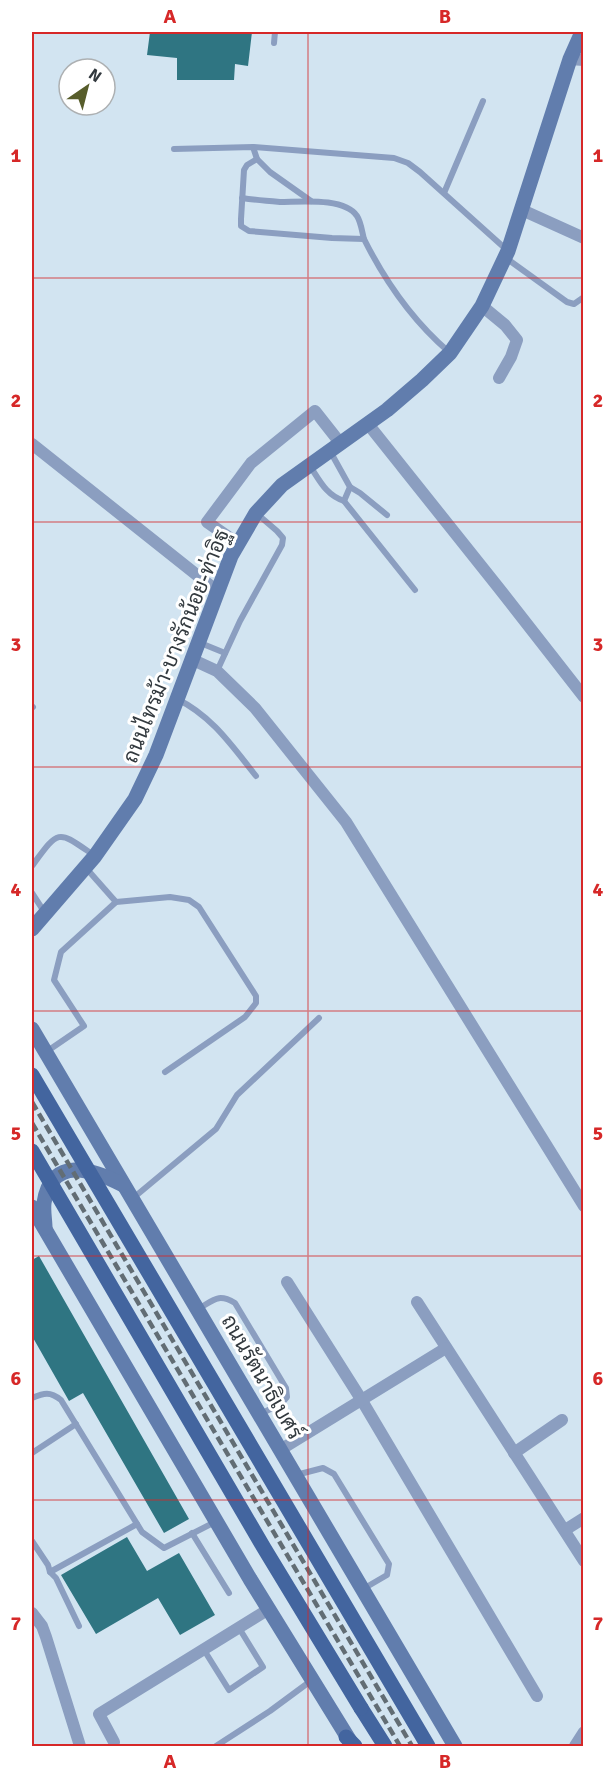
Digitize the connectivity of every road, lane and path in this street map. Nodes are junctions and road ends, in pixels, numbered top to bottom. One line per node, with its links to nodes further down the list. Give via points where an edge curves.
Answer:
1 (275, 32): 3 (lane)
2 (582, 32): 4 (main road, ถนนไทรม้า-บางรักน้อย-ท่าอิฐ)
3 (274, 43)
4 (577, 60): 12 (main road, ถนนไทรม้า-บางรักน้อย-ท่าอิฐ)
5 (483, 101): 9 (lane)
6 (253, 147): 7 (lane); 8 (lane); 9 (lane, via 394,158 408,163)
7 (174, 149)
8 (256, 159): 10 (lane, via 244,170); 11 (lane)
9 (444, 193): 15 (lane)
10 (242, 198): 11 (lane); 14 (lane, via 241,226 249,231)
11 (311, 201): 14 (lane, via 351,210)
12 (522, 210): 13 (street); 15 (main road, ถนนไทรม้า-บางรักน้อย-ท่าอิฐ)
13 (584, 238)
14 (364, 239): 18 (lane, via 411,314)
15 (507, 255): 16 (lane, via 567,302 574,304); 17 (main road, ถนนไทรม้า-บางรักน้อย-ท่าอิฐ)
16 (584, 297)
17 (482, 306): 18 (main road, ถนนไทรม้า-บางรักน้อย-ท่าอิฐ); 19 (street, via 517,340)
18 (450, 353): 20 (main road, ถนนไทรม้า-บางรักน้อย-ท่าอิฐ)
19 (499, 378)
20 (368, 424): 22 (main road, ถนนไทรม้า-บางรักน้อย-ท่าอิฐ); 35 (street)
21 (32, 444): 30 (street)
22 (335, 447): 23 (main road, ถนนไทรม้า-บางรักน้อย-ท่าอิฐ); 24 (lane); 28 (street, via 315,411 251,463 207,522)
23 (309, 465): 25 (lane, via 327,492); 26 (main road, ถนนไทรม้า-บางรักน้อย-ท่าอิฐ, via 282,485)
24 (350, 487): 25 (lane); 27 (lane)
25 (344, 501): 29 (lane)
26 (256, 513): 28 (main road, ถนนไทรม้า-บางรักน้อย-ท่าอิฐ); 32 (lane, via 283,538 282,545)
27 (387, 515)
28 (237, 543): 30 (main road, ถนนไทรม้า-บางรักน้อย-ท่าอิฐ)
29 (415, 590)
30 (217, 591): 31 (main road, ถนนไทรม้า-บางรักน้อย-ท่าอิฐ)
31 (198, 642): 32 (lane); 33 (main road, ถนนไทรม้า-บางรักน้อย-ท่าอิฐ)
32 (225, 653): 34 (lane)
33 (191, 659): 34 (street); 36 (main road, ถนนไทรม้า-บางรักน้อย-ท่าอิฐ)
34 (217, 671): 52 (street, via 255,708 346,822)
35 (584, 697)
36 (177, 698): 37 (lane, via 196,708 221,732); 38 (main road, ถนนไทรม้า-บางรักน้อย-ท่าอิฐ, via 135,799)
37 (255, 776)
38 (90, 862): 39 (lane, via 69,838 62,836 54,837); 41 (lane); 42 (main road, ถนนไทรม้า-บางรักน้อย-ท่าอิฐ)
39 (32, 866)
40 (32, 893): 42 (lane)
41 (116, 902): 46 (lane, via 61,952 54,980 84,1026); 47 (lane, via 170,897 189,900 199,907 256,996 256,1003 245,1017)
42 (46, 914): 43 (main road, ถนนไทรม้า-บางรักน้อย-ท่าอิฐ)
43 (32, 929)
44 (319, 1018): 51 (lane, via 237,1095 216,1129)
45 (32, 1029): 46 (main road, ถนนรัตนาธิเบศร์)
46 (45, 1053): 50 (main road, ถนนรัตนาธิเบศร์)
47 (165, 1072)
48 (32, 1075): 91 (main road, ถนนรัตนาธิเบศร์, bridge)
49 (32, 1151): 90 (main road, bridge, via 252,1528)
50 (123, 1185): 51 (main road, ถนนรัตนาธิเบศร์); 54 (main road, via 103,1174 77,1168 62,1173 51,1183 44,1203)
51 (132, 1199): 57 (main road, ถนนรัตนาธิเบศร์)
52 (584, 1206)
53 (32, 1207): 54 (main road)
54 (45, 1230): 69 (main road)
55 (287, 1281): 60 (street)
56 (417, 1302): 58 (street)
57 (198, 1309): 61 (main road, ถนนรัตนาธิเบศร์); 61 (lane, via 217,1298 235,1303 286,1388 287,1397 281,1404)
58 (446, 1348): 60 (street); 66 (street)
59 (32, 1398): 63 (lane, via 53,1393)
60 (361, 1399): 64 (street); 84 (street)
61 (259, 1415): 64 (main road, ถนนรัตนาธิเบศร์)
62 (562, 1420): 66 (street)
63 (76, 1424): 65 (lane); 70 (lane)
64 (280, 1450): 67 (main road, ถนนรัตนาธิเบศร์)
65 (32, 1453)
66 (514, 1453): 71 (street)
67 (296, 1476): 76 (main road, ถนนรัตนาธิเบศร์); 76 (lane, via 323,1468 334,1474 389,1564 387,1575)
68 (584, 1518): 71 (street)
69 (218, 1521): 72 (lane); 78 (main road)
70 (137, 1524): 72 (lane, via 164,1548); 75 (lane)
71 (565, 1530): 74 (street)
72 (192, 1533): 77 (lane)
73 (32, 1541): 75 (lane)
74 (584, 1561)
75 (50, 1572): 80 (lane)
76 (363, 1589): 92 (main road, ถนนรัตนาธิเบศร์)
77 (229, 1593)
78 (268, 1609): 81 (street); 83 (main road)
79 (32, 1613): 88 (street, via 46,1637)
80 (79, 1626)
81 (239, 1627): 82 (street); 82 (lane, via 263,1667 229,1689)
82 (203, 1649): 86 (street, via 99,1714)
83 (312, 1680): 87 (main road); 89 (lane)
84 (537, 1696)
85 (584, 1732): 93 (street)
86 (114, 1742)
87 (351, 1743)
88 (80, 1746)
89 (216, 1746)
90 (385, 1746)
91 (428, 1746)
92 (455, 1746)
93 (575, 1746)

